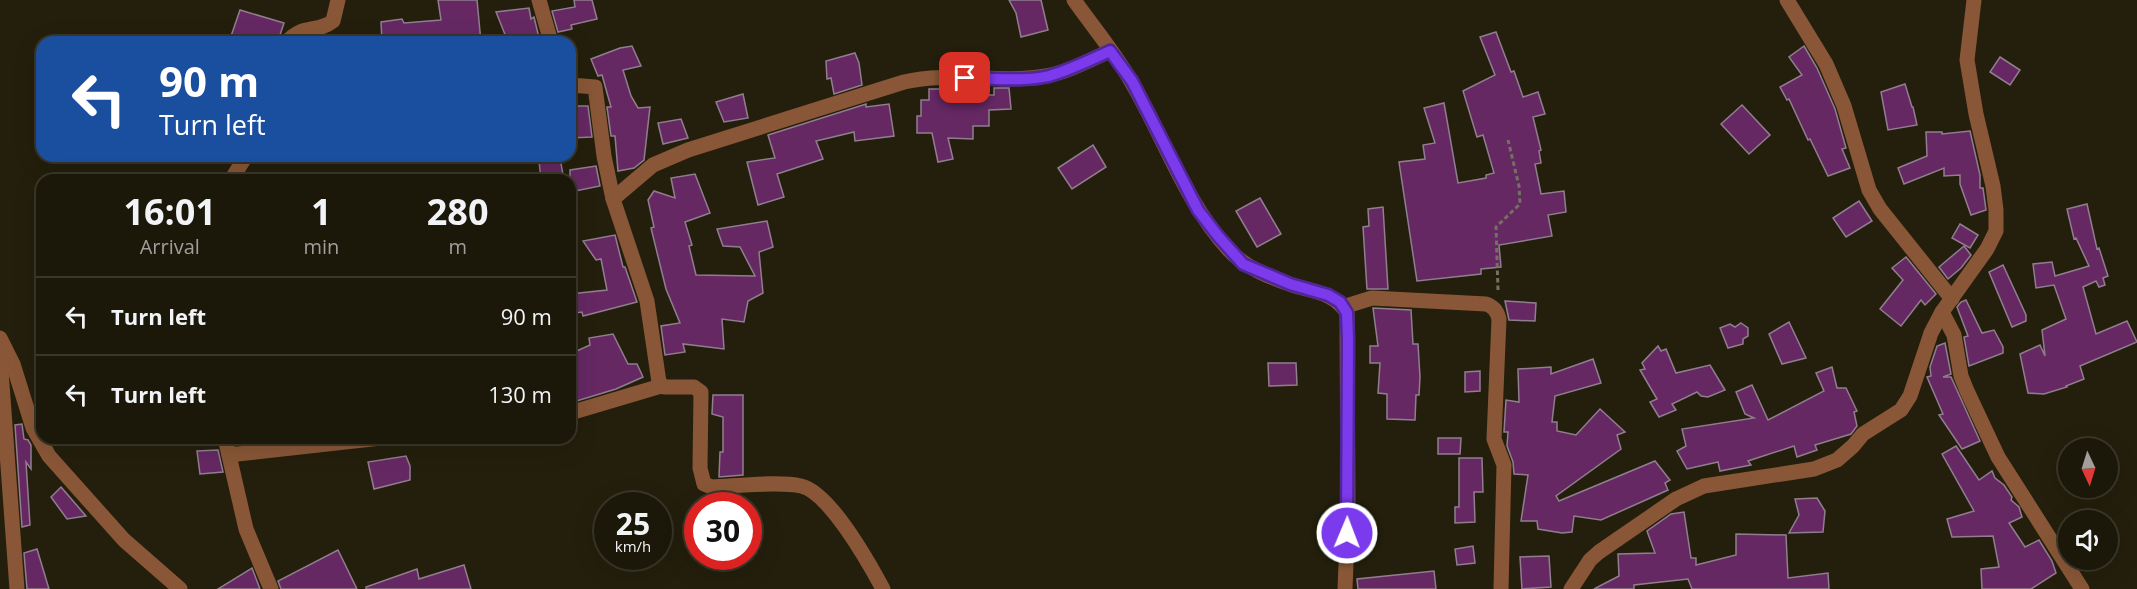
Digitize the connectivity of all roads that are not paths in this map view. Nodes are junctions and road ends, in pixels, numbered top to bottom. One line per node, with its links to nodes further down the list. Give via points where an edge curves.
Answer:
1 (338, 0): 6 (street, via 333,21 328,25)
2 (539, 0): 7 (street)
3 (1074, 0): 8 (street)
4 (1787, 0): 11 (street, via 1826,64 1869,190)
5 (1974, 0): 11 (street, via 1967,60 1993,186 1996,231)
6 (292, 36)
7 (549, 36)
8 (1110, 51): 10 (street, via 1049,76 923,78 877,90 688,150 653,165); 12 (street, via 1132,81 1198,210 1229,250 1243,264 1328,295)
9 (576, 85): 10 (street, via 595,87)
10 (613, 199): 16 (street, via 647,301)
11 (1952, 299): 13 (street)
12 (1343, 307): 27 (street, via 1347,313 1348,340); 28 (street, via 1378,298 1486,304 1497,312 1494,439 1504,465)
13 (1942, 312): 29 (street, via 1901,410 1863,434 1837,460 1814,470 1720,482 1689,491 1599,552); 30 (street, via 1952,326 1961,376 1998,458)
14 (0, 338): 18 (street)
15 (0, 357): 23 (street)
16 (661, 386): 17 (street); 26 (street, via 694,387 701,392 699,468 704,484 787,485 813,491 826,502 866,558)
17 (576, 411)
18 (36, 433)
19 (42, 444): 24 (street, via 124,540)
20 (226, 444): 22 (street)
21 (327, 444): 22 (street)
22 (229, 455): 25 (street, via 246,529)
23 (17, 589)
24 (180, 589)
25 (271, 589)
26 (883, 589)
27 (1345, 589)
28 (1501, 589)
29 (1571, 589)
30 (2082, 589)

